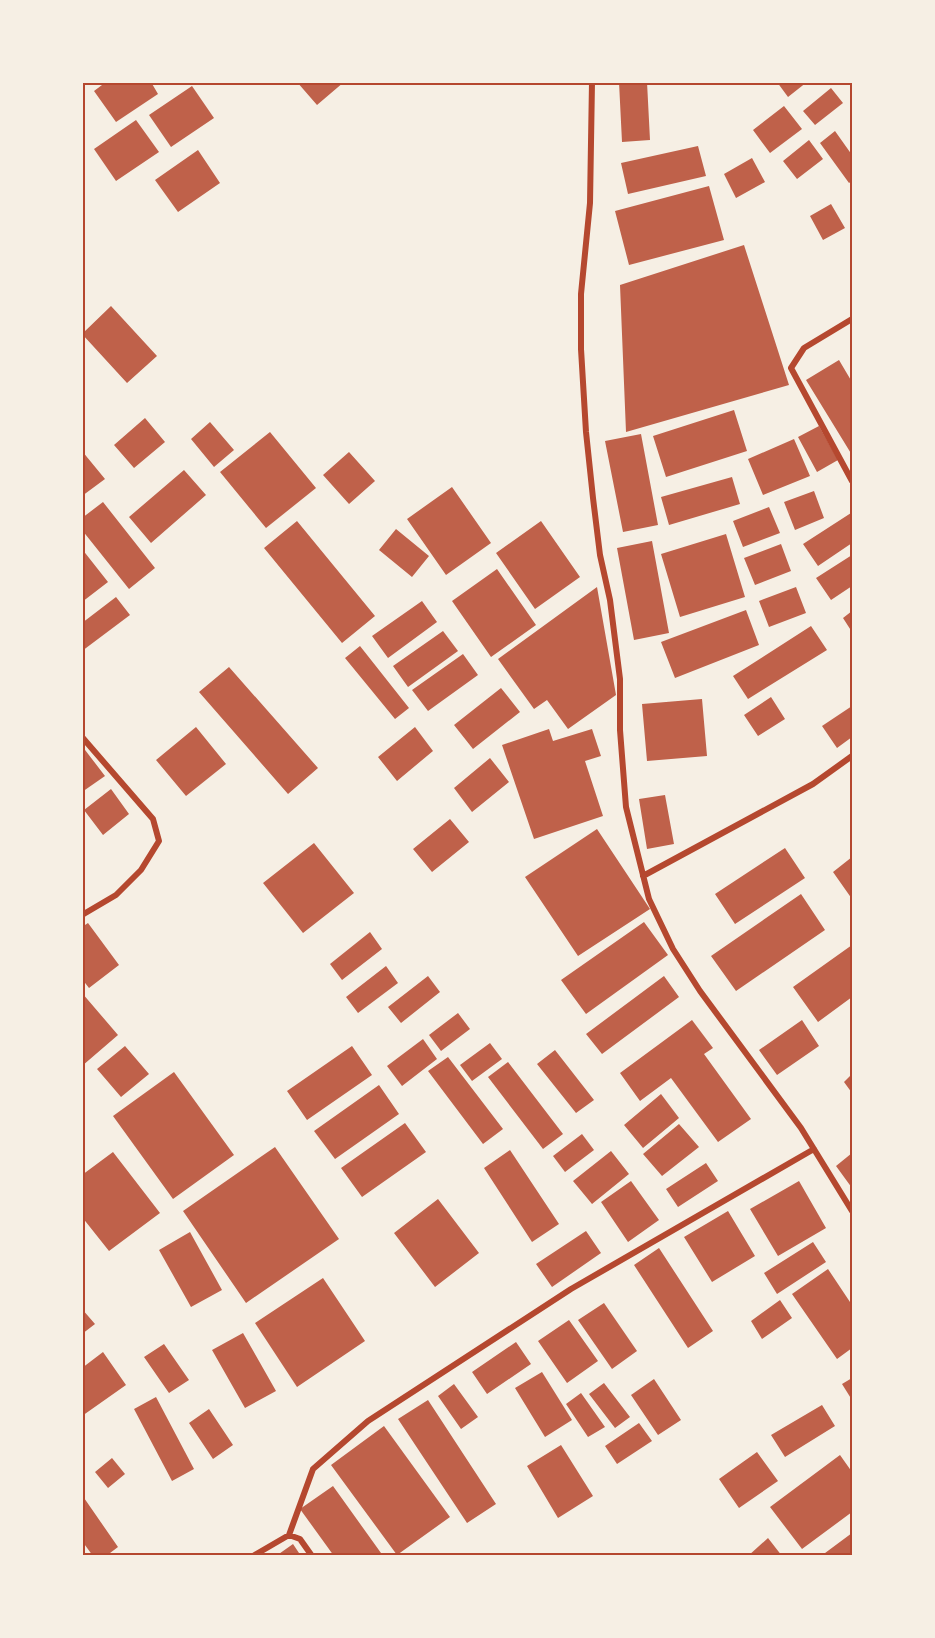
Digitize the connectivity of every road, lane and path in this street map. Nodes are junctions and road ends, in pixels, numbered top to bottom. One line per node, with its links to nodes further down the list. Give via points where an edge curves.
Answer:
1 (592, 82): 6 (street, via 590,202 581,294 586,432 620,679 626,807)
2 (852, 319): 3 (street, via 804,348 791,368)
3 (852, 481)
4 (82, 737): 7 (street, via 153,819 159,841 141,870 116,895)
5 (852, 756): 6 (street, via 813,784)
6 (643, 876): 8 (street, via 673,949)
7 (82, 915)
8 (814, 1149): 9 (street); 10 (street, via 572,1289 368,1421 313,1469)
9 (852, 1211)
10 (290, 1535): 11 (street); 12 (street, via 300,1539)
11 (253, 1556)
12 (312, 1556)

